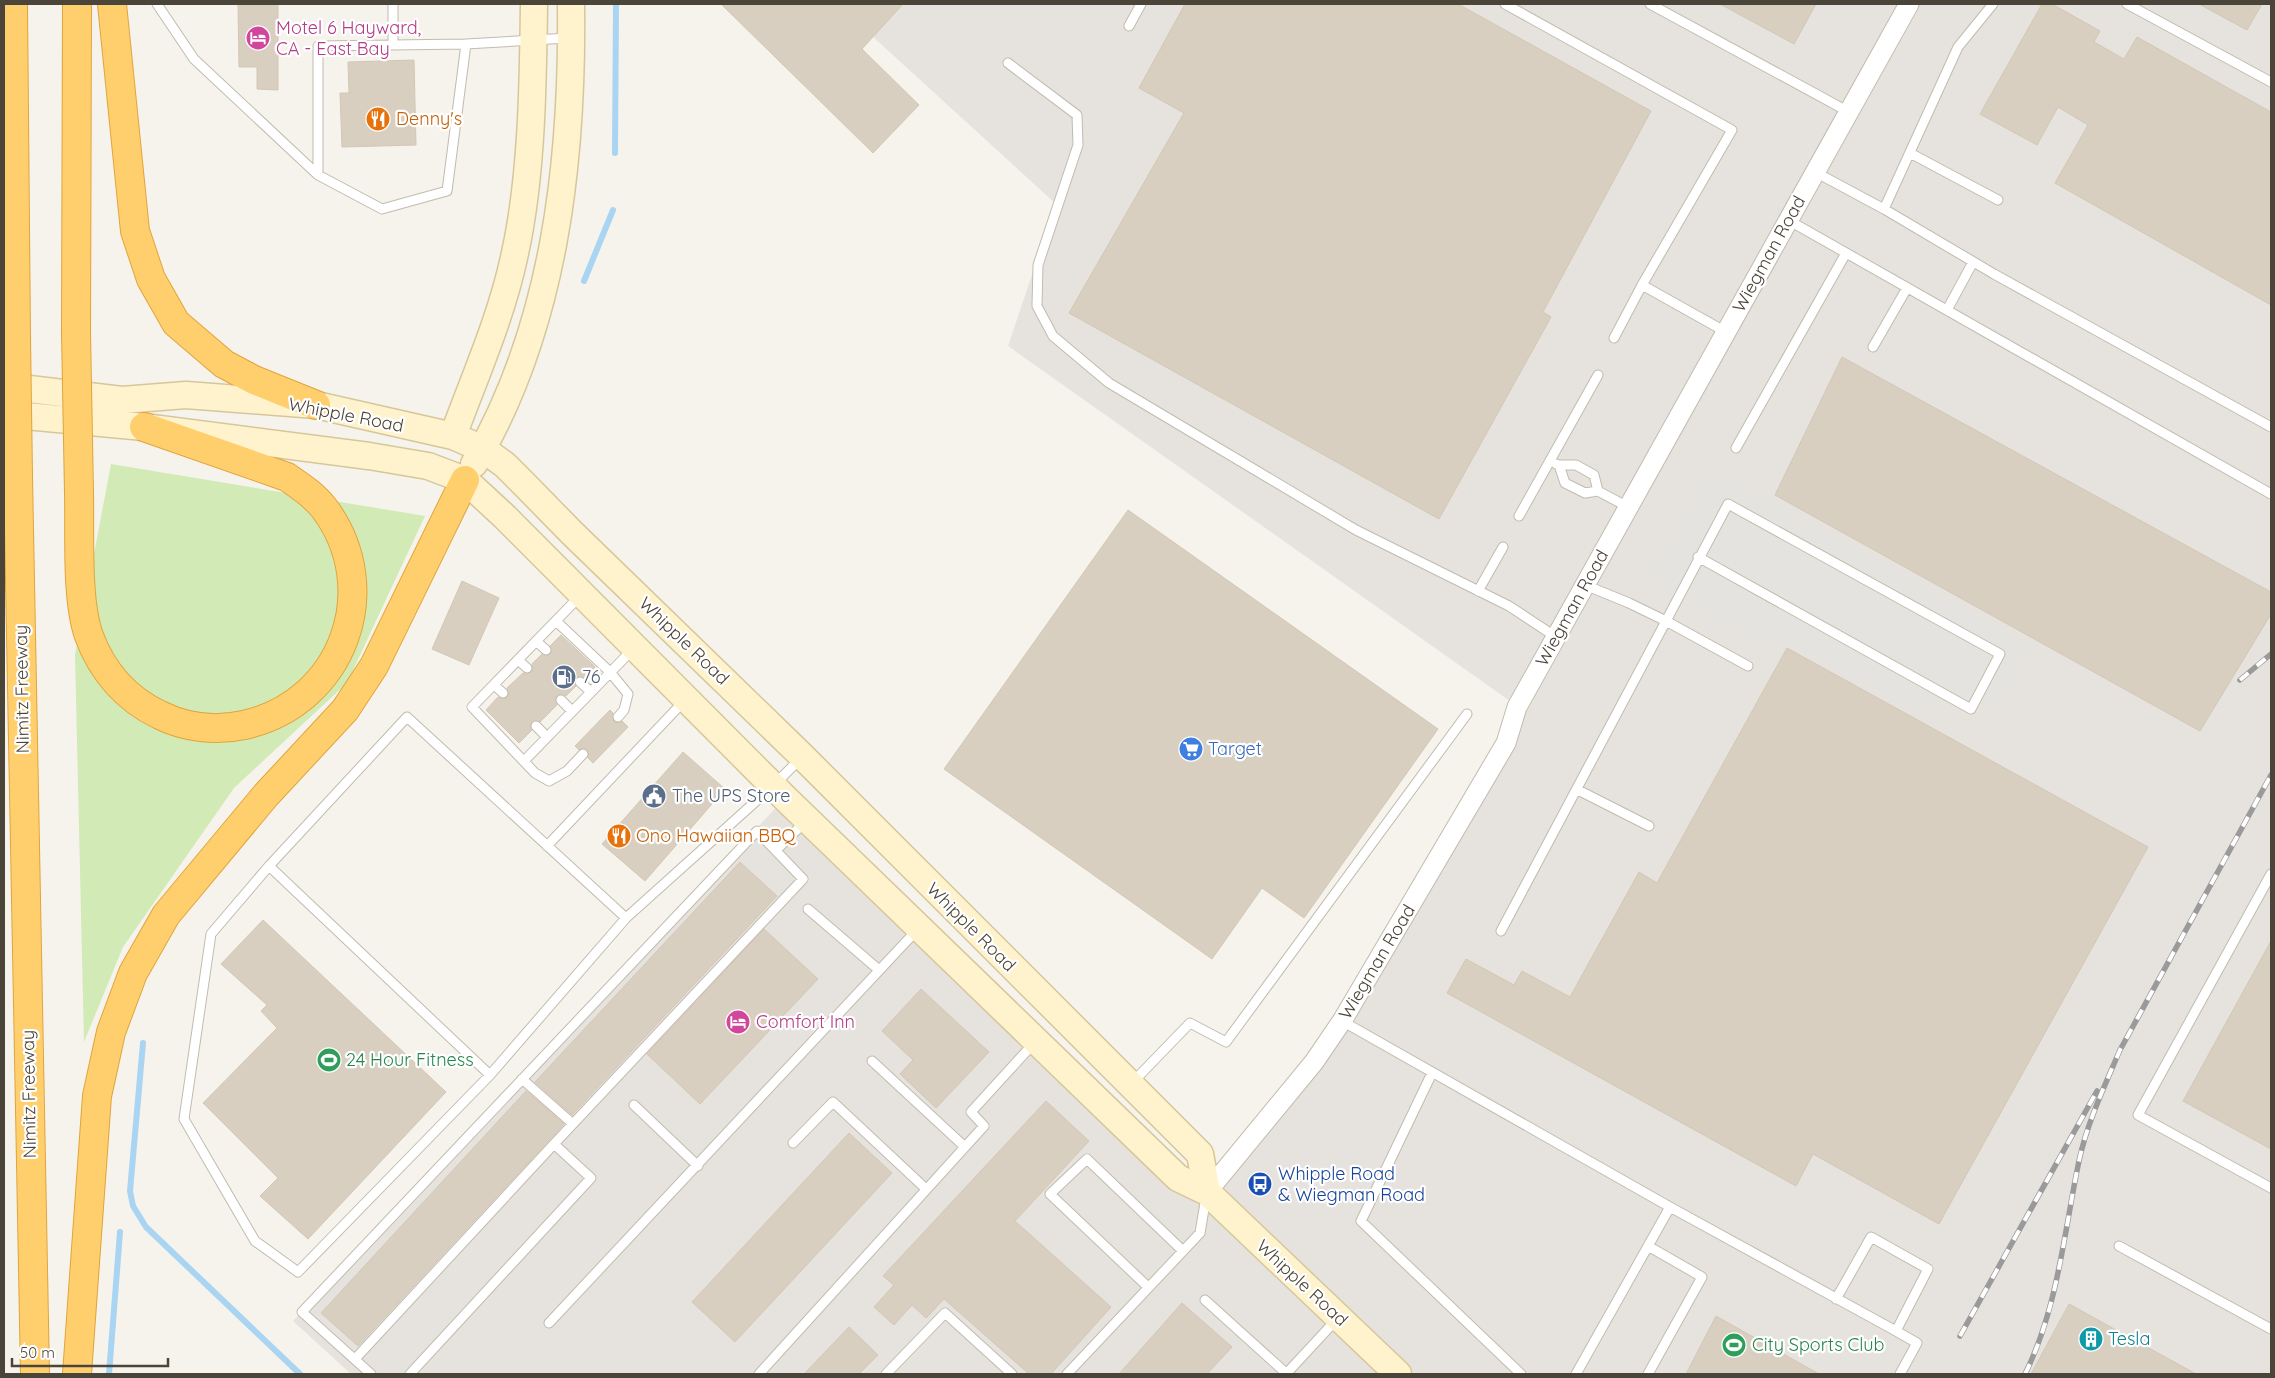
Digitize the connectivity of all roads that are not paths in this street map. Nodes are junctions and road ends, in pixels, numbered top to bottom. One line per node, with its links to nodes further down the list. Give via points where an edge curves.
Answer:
1 (13, 4): 122 (highway, Nimitz Freeway, bridge)
2 (77, 4): 41 (highway, bridge, via 76,333 83,610 88,634 98,657 128,695 167,719 213,729 260,721 283,711 319,682 344,642 350,620 352,574 347,551 337,529 306,489 286,477)
3 (112, 4): 38 (highway, via 134,231 151,279 176,323 224,364)
4 (157, 4): 24 (lane, via 194,59)
5 (393, 4): 18 (lane)
6 (534, 4): 16 (main road)
7 (571, 4): 15 (main road)
8 (1141, 4): 14 (lane)
9 (1505, 4): 30 (lane, via 1732,130)
10 (1650, 4): 21 (lane)
11 (1909, 4): 21 (street, Wiegman Road)
12 (1993, 4): 22 (lane, via 1958,48)
13 (2127, 4): 20 (lane)
14 (1129, 26)
15 (571, 38): 16 (lane); 44 (main road, via 564,176 551,257 535,320 502,414)
16 (534, 40): 17 (lane); 42 (main road, via 528,162 516,253 498,316)
17 (466, 44): 18 (lane); 24 (lane, via 447,192 382,209)
18 (393, 46): 24 (lane, via 318,46)
19 (1008, 63): 55 (lane, via 1077,115 1078,145 1038,265 1037,306 1054,336 1109,384 1356,530)
20 (2271, 82)
21 (1849, 112): 23 (street, Wiegman Road)
22 (1910, 153): 25 (lane); 26 (lane)
23 (1815, 172): 26 (lane); 27 (street, Wiegman Road)
24 (318, 175)
25 (1998, 200)
26 (1884, 209): 29 (lane)
27 (1788, 220): 28 (lane); 33 (street, Wiegman Road)
28 (1846, 253): 31 (lane); 43 (lane)
29 (1973, 262): 32 (lane); 40 (lane)
30 (1642, 285): 33 (lane); 34 (lane)
31 (1907, 288): 32 (lane); 35 (lane)
32 (1947, 310): 49 (lane)
33 (1726, 332): 50 (street, Wiegman Road)
34 (1614, 338)
35 (1873, 348)
36 (1598, 375): 45 (lane)
37 (4, 386): 38 (main road, Whipple Road, via 122,400 186,395)
38 (316, 405): 42 (main road, Whipple Road)
39 (4, 414): 41 (main road, Whipple Road)
40 (2271, 426)
41 (144, 427): 47 (main road, Whipple Road, via 369,456 428,466)
42 (453, 436): 44 (main road, Whipple Road); 47 (main road)
43 (1736, 448)
44 (483, 449): 47 (main road); 79 (main road, Whipple Road, via 505,465)
45 (1550, 460): 46 (lane); 51 (lane)
46 (1560, 466): 48 (lane, via 1565,482 1586,493); 48 (lane, via 1576,465 1594,475)
47 (465, 480): 56 (main road, Whipple Road); 123 (highway, via 359,692 266,795 166,915 133,973 111,1032 97,1096)
48 (1598, 491): 50 (lane)
49 (2271, 494)
50 (1628, 507): 54 (street, Wiegman Road)
51 (1519, 516)
52 (1504, 547): 55 (lane)
53 (1698, 557): 53 (lane, via 1728,504 2000,654 1971,709); 58 (lane)
54 (1585, 585): 58 (lane); 59 (street, Wiegman Road)
55 (1478, 591): 59 (lane, via 1509,606)
56 (582, 594): 57 (lane); 61 (main road, Whipple Road)
57 (556, 621): 60 (lane); 66 (lane)
58 (1666, 621): 64 (lane); 82 (lane)
59 (1556, 637): 94 (street, Wiegman Road, via 1517,707 1506,743)
60 (536, 641): 62 (lane); 63 (lane)
61 (635, 647): 66 (lane); 71 (main road, Whipple Road)
62 (546, 650)
63 (518, 660): 65 (lane); 68 (lane)
64 (1748, 666)
65 (527, 668)
66 (610, 672): 69 (lane); 75 (lane, via 628,694)
67 (580, 682): 69 (lane)
68 (494, 685): 70 (lane); 80 (lane, via 472,707)
69 (590, 692): 73 (lane)
70 (503, 693)
71 (686, 699): 81 (main road, Whipple Road); 85 (lane)
72 (562, 700): 73 (lane)
73 (572, 711): 77 (lane)
74 (1467, 714): 100 (lane, via 1226,1042 1190,1023)
75 (618, 718)
76 (536, 726): 77 (lane)
77 (547, 737): 80 (lane)
78 (583, 754): 80 (lane, via 567,771 550,781 535,773)
79 (802, 756): 81 (lane); 100 (main road, Whipple Road)
80 (524, 761)
81 (774, 785): 83 (main road, Whipple Road); 90 (lane)
82 (1578, 790): 84 (lane); 92 (lane)
83 (808, 819): 86 (lane); 91 (main road, Whipple Road)
84 (1649, 826)
85 (547, 846): 87 (lane, via 407,717); 90 (lane)
86 (776, 850): 99 (lane, via 757,831); 102 (lane, via 804,879)
87 (269, 866): 98 (lane); 98 (lane, via 212,934 184,1120 256,1241 298,1272)
88 (2271, 874): 107 (lane, via 2138,1115)
89 (808, 909): 93 (lane)
90 (626, 918): 98 (lane)
91 (919, 928): 93 (lane); 95 (main road, Whipple Road)
92 (1502, 931)
93 (879, 970): 106 (lane)
94 (1342, 1021): 97 (lane); 109 (street, Wiegman Road, via 1314,1062)
95 (1036, 1041): 105 (lane, via 971,1112 984,1126); 109 (main road, Whipple Road, via 1178,1178)
96 (872, 1060): 105 (lane)
97 (1432, 1073): 110 (lane); 132 (lane, via 1361,1221)
98 (490, 1075)
99 (522, 1079): 102 (lane); 121 (lane, via 302,1312)
100 (1130, 1085): 109 (main road, Whipple Road, via 1200,1154)
101 (634, 1105): 106 (lane)
102 (572, 1124): 104 (lane)
103 (793, 1143): 108 (lane, via 833,1102)
104 (554, 1144): 121 (lane); 125 (lane, via 591,1178)
105 (965, 1147): 108 (lane)
106 (698, 1166): 118 (lane)
107 (2271, 1188)
108 (926, 1189): 126 (lane)
109 (1207, 1192): 113 (lane, via 1200,1233); 117 (main road, Whipple Road)
110 (1670, 1207): 111 (lane); 115 (lane)
111 (1648, 1246): 133 (lane); 134 (lane, via 1702,1277)
112 (2119, 1246): 119 (lane)
113 (1183, 1251): 114 (lane); 114 (lane, via 1087,1159 1050,1194)
114 (1148, 1287): 129 (lane)
115 (1836, 1299): 120 (lane); 120 (lane, via 1871,1237 1928,1269)
116 (1205, 1300): 130 (lane)
117 (1339, 1317): 130 (lane); 131 (main road, Whipple Road)
118 (549, 1324)
119 (2271, 1329)
120 (1896, 1331): 135 (lane, via 1917,1343)
121 (355, 1359): 124 (lane)
122 (34, 1374)
123 (77, 1374)
124 (371, 1374)
125 (410, 1374)
126 (759, 1374)
127 (886, 1374): 128 (lane, via 945,1313)
128 (1012, 1374)
129 (1067, 1374)
130 (1286, 1374)
131 (1398, 1374)
132 (1521, 1374)
133 (1576, 1374)
134 (1648, 1374)
135 (1900, 1374)

